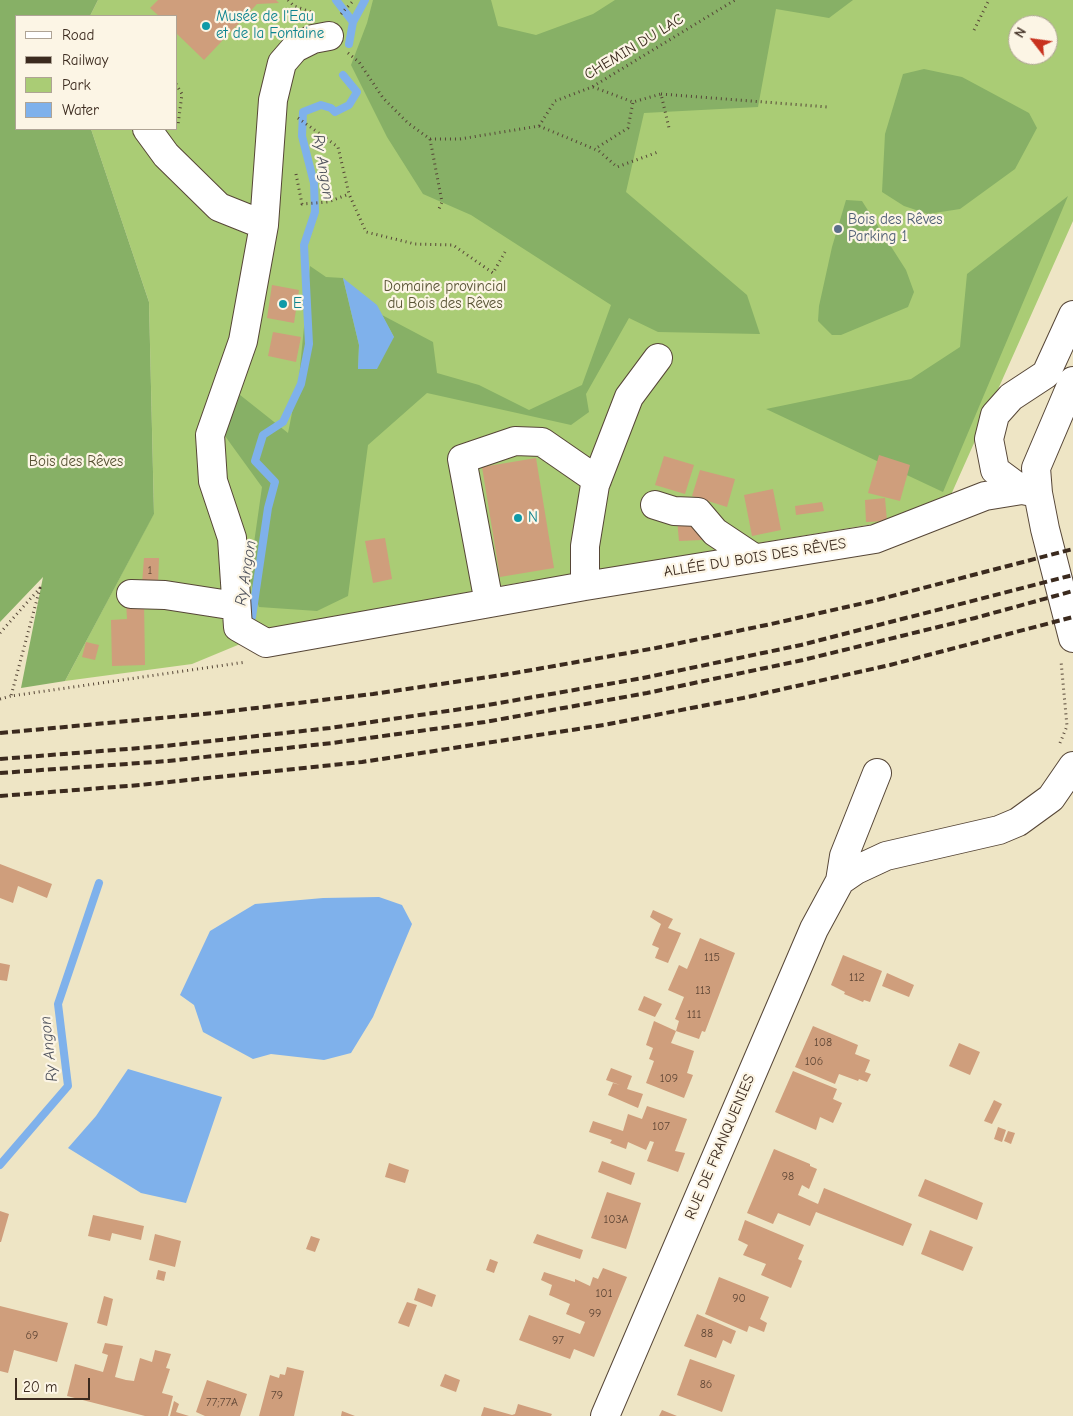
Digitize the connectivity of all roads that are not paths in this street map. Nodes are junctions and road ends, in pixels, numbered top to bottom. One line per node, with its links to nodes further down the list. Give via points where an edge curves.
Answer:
1 (329, 36): 3 (street, via 295,48 282,63 273,100)
2 (148, 130): 3 (street, via 166,155 219,207)
3 (264, 225): 14 (street, via 243,341 210,435 213,482 232,538)
4 (1073, 315): 8 (street, via 1046,374 1011,397 995,415 989,440 995,470)
5 (658, 358): 7 (street, via 629,397)
6 (1073, 381): 8 (street, via 1036,468)
7 (597, 480): 11 (street, via 586,546); 13 (street, via 542,442 515,441 462,459)
8 (1030, 491): 10 (street, ALLÉE DU BOIS DES RÊVES, via 984,496 875,539); 15 (street)
9 (654, 505): 10 (street, via 674,511 698,512 716,532)
10 (754, 558): 11 (street, ALLÉE DU BOIS DES RÊVES)
11 (585, 586): 13 (street, ALLÉE DU BOIS DES RÊVES)
12 (131, 594): 14 (street, via 165,595)
13 (489, 603): 14 (street, ALLÉE DU BOIS DES RÊVES, via 266,644 238,627)
14 (236, 606)
15 (1067, 644)
16 (1066, 758): 18 (street, via 1051,798 1018,822 999,830 886,856)
17 (877, 773): 18 (street, via 844,856)
18 (840, 881): 19 (street, RUE DE FRANQUENIES, via 814,929)
19 (605, 1416)

